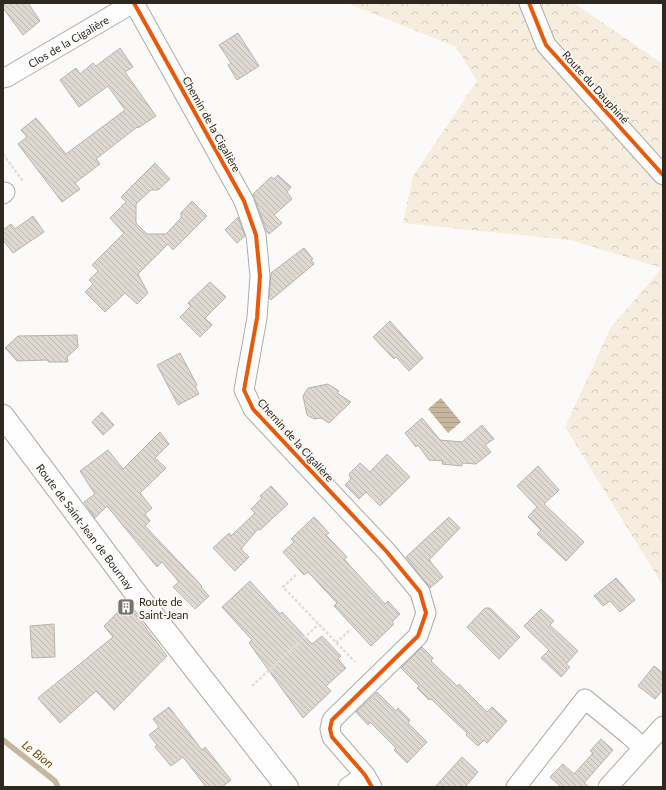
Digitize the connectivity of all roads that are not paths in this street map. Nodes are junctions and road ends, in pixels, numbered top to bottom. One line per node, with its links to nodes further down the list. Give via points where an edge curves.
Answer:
1 (133, 3): 3 (street, Clos de la Cigalière); 8 (street, Chemin de la Cigalière, via 244,201 256,235 260,276 244,390 253,409 387,552 420,592 426,613 418,636 332,720 332,737)
2 (529, 3): 4 (street, Route du Dauphiné, via 546,44)
3 (3, 78)
4 (663, 175)
5 (3, 416): 9 (main road, Route de Saint-Jean de Bournay, via 138,596)
6 (663, 726): 7 (street)
7 (643, 748): 11 (street, via 585,699); 12 (street)
8 (369, 781): 10 (street)
9 (287, 787)
10 (348, 787)
11 (516, 787)
12 (608, 787)

